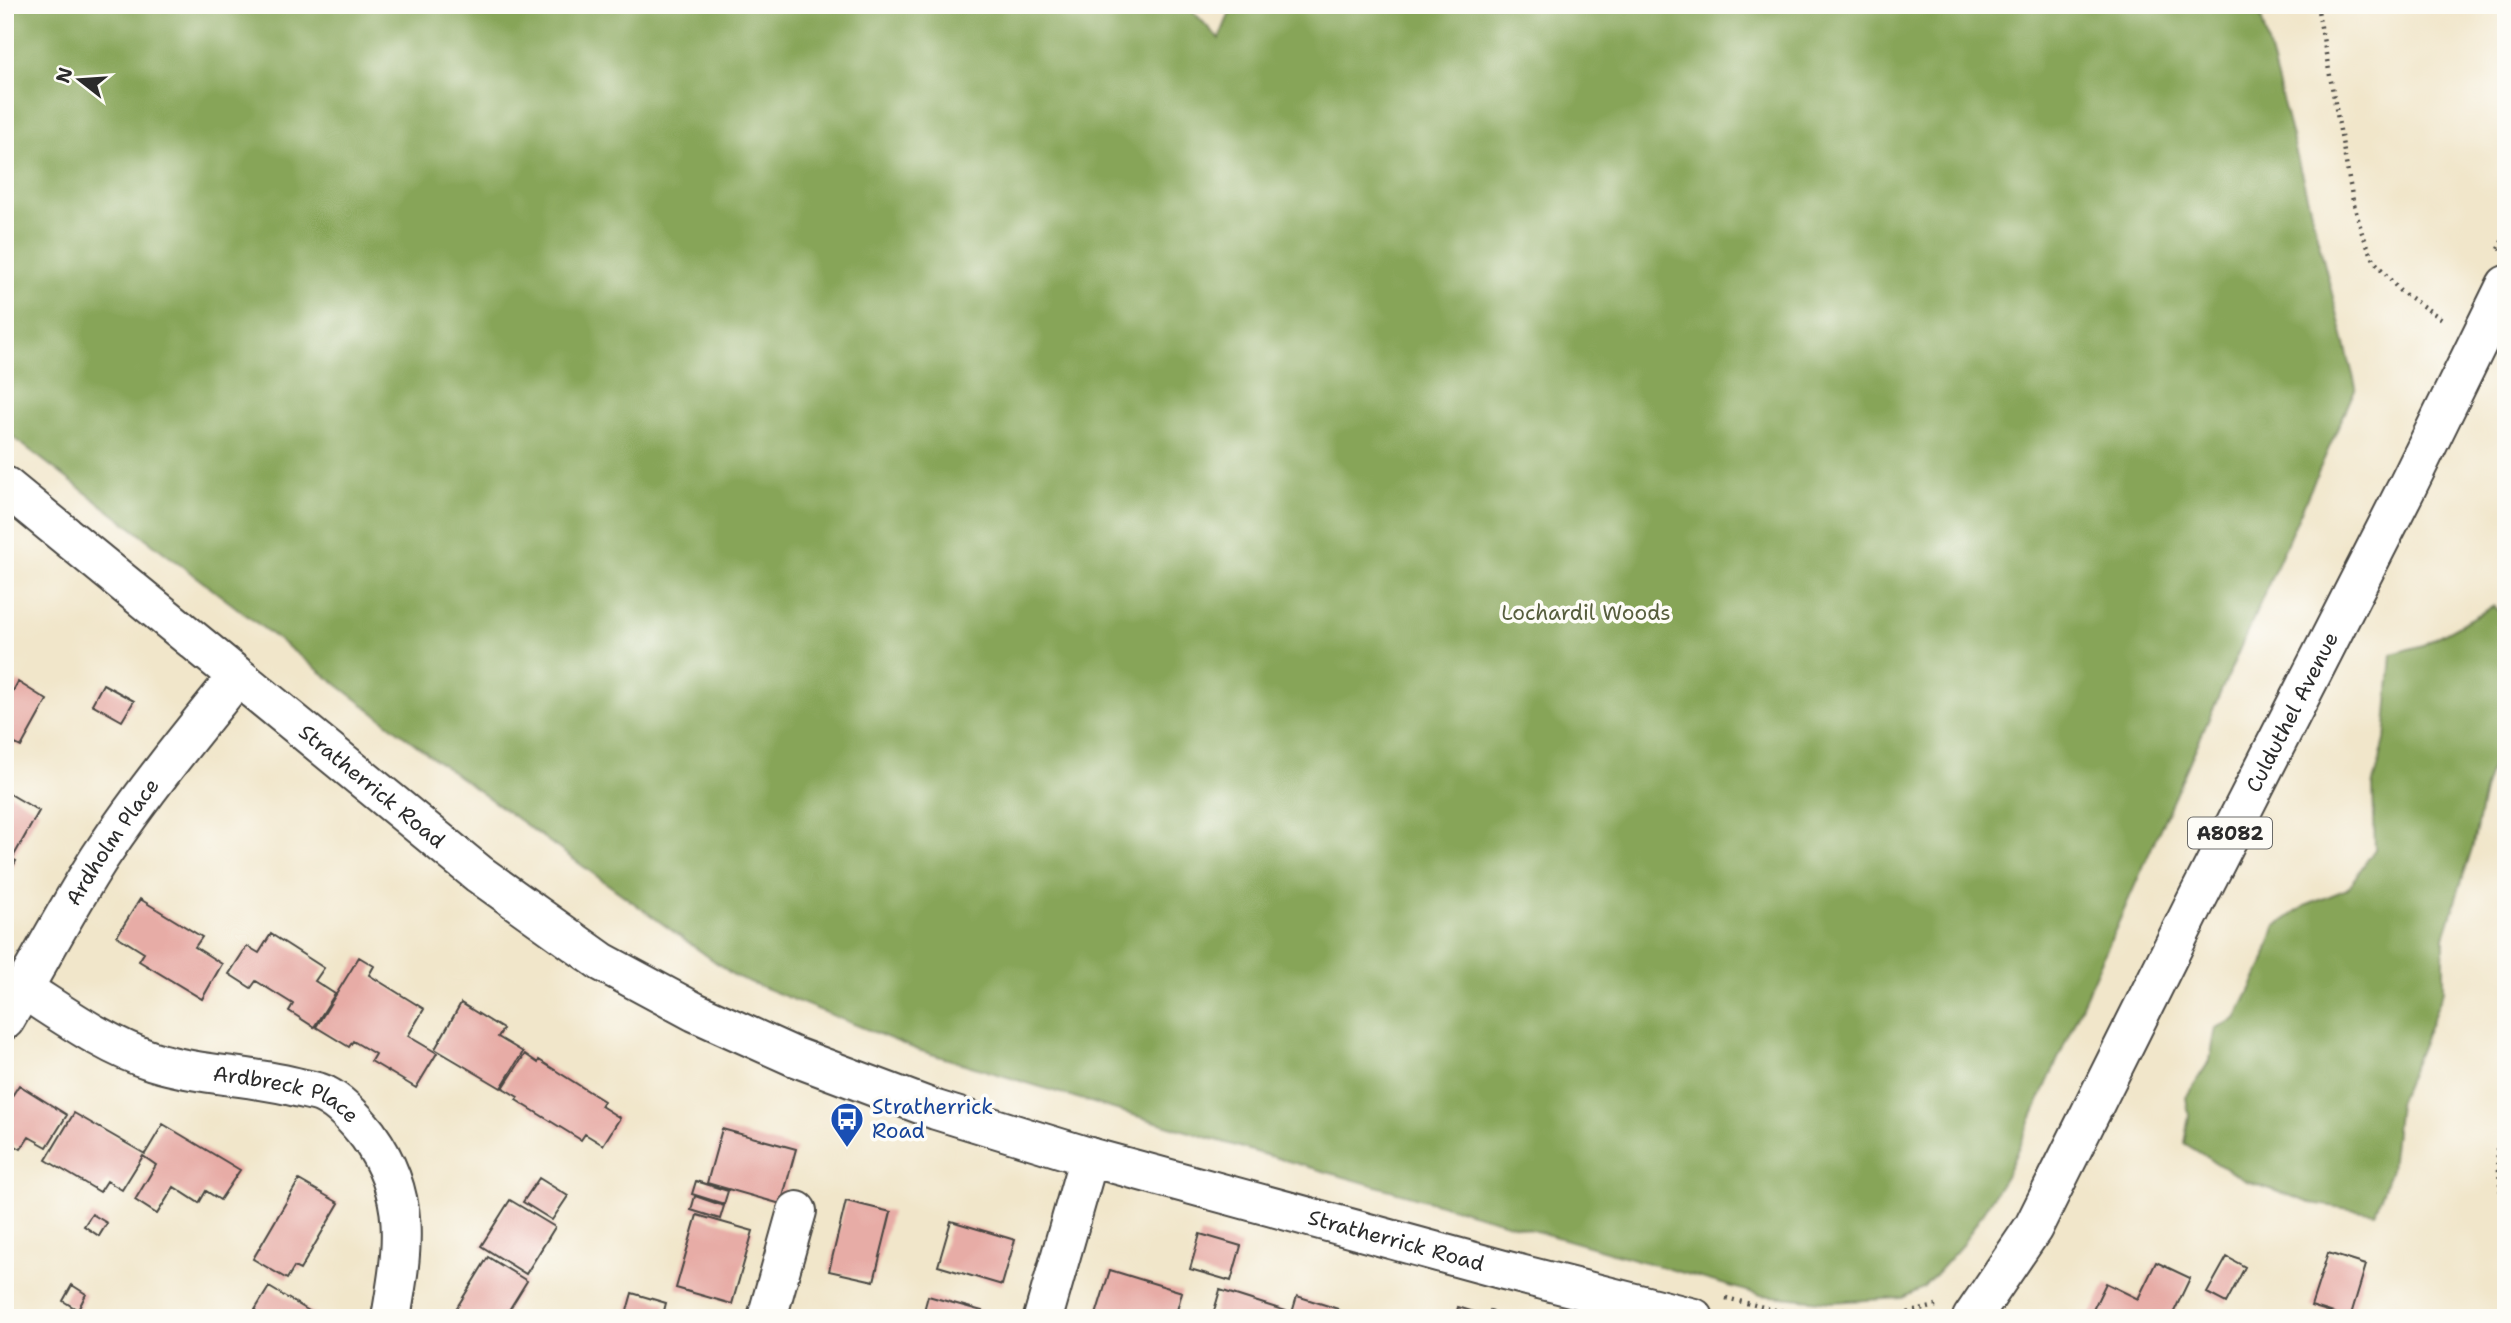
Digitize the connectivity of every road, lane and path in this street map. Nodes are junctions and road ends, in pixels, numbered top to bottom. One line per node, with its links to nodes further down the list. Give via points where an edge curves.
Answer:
1 (2317, 5): 3 (path, via 2362,233 2375,262 2400,291)
2 (2506, 285): 16 (street, Culduthel Avenue / A8082, via 2033,1228)
3 (2451, 325)
4 (5, 486): 5 (street, Stratherrick Road)
5 (236, 677): 6 (street, Ardholm Place, via 160,771 108,846); 8 (street, Stratherrick Road, via 478,874 602,962 695,1012 795,1057 936,1110)
6 (14, 1005): 12 (street, Ardbreck Place, via 151,1060 325,1095 358,1122 383,1156 400,1204 401,1256)
7 (2506, 1107): 10 (path, via 2497,1148)
8 (1089, 1157): 11 (street, Stratherrick Road, via 1504,1270); 14 (street)
9 (797, 1211): 13 (street)
10 (2506, 1252)
11 (1708, 1308): 15 (path)
12 (391, 1318)
13 (767, 1318)
14 (1043, 1318)
15 (1832, 1318)
16 (1972, 1318)

